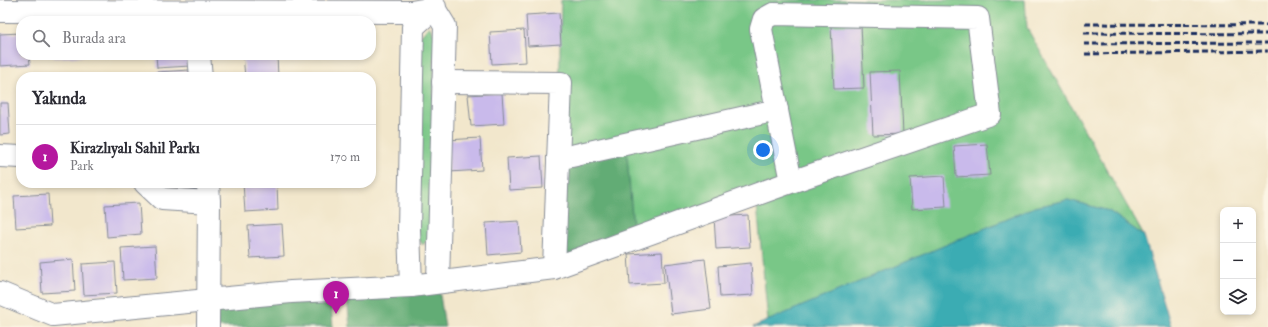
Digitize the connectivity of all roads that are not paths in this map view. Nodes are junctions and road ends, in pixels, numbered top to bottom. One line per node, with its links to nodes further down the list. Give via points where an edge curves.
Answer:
1 (435, 4): 3 (street, via 411,12); 6 (street, via 445,26); 16 (street, via 413,27 409,229)
2 (0, 11): 3 (street)
3 (197, 16)
4 (199, 60): 5 (street)
5 (201, 72)
6 (443, 82): 10 (street, via 561,82); 15 (street)
7 (777, 110): 10 (street); 11 (street); 11 (street, via 762,29 764,19 773,14 978,18 990,114)
8 (0, 156): 9 (street)
9 (16, 157)
10 (558, 159): 14 (street)
11 (791, 182): 14 (street)
12 (151, 188): 13 (street, via 162,199)
13 (209, 193): 18 (street)
14 (554, 268): 15 (street)
15 (438, 282): 16 (street)
16 (411, 286): 18 (street, via 291,292)
17 (0, 293): 18 (street, via 53,315)
18 (208, 301): 19 (street)
19 (208, 327)

